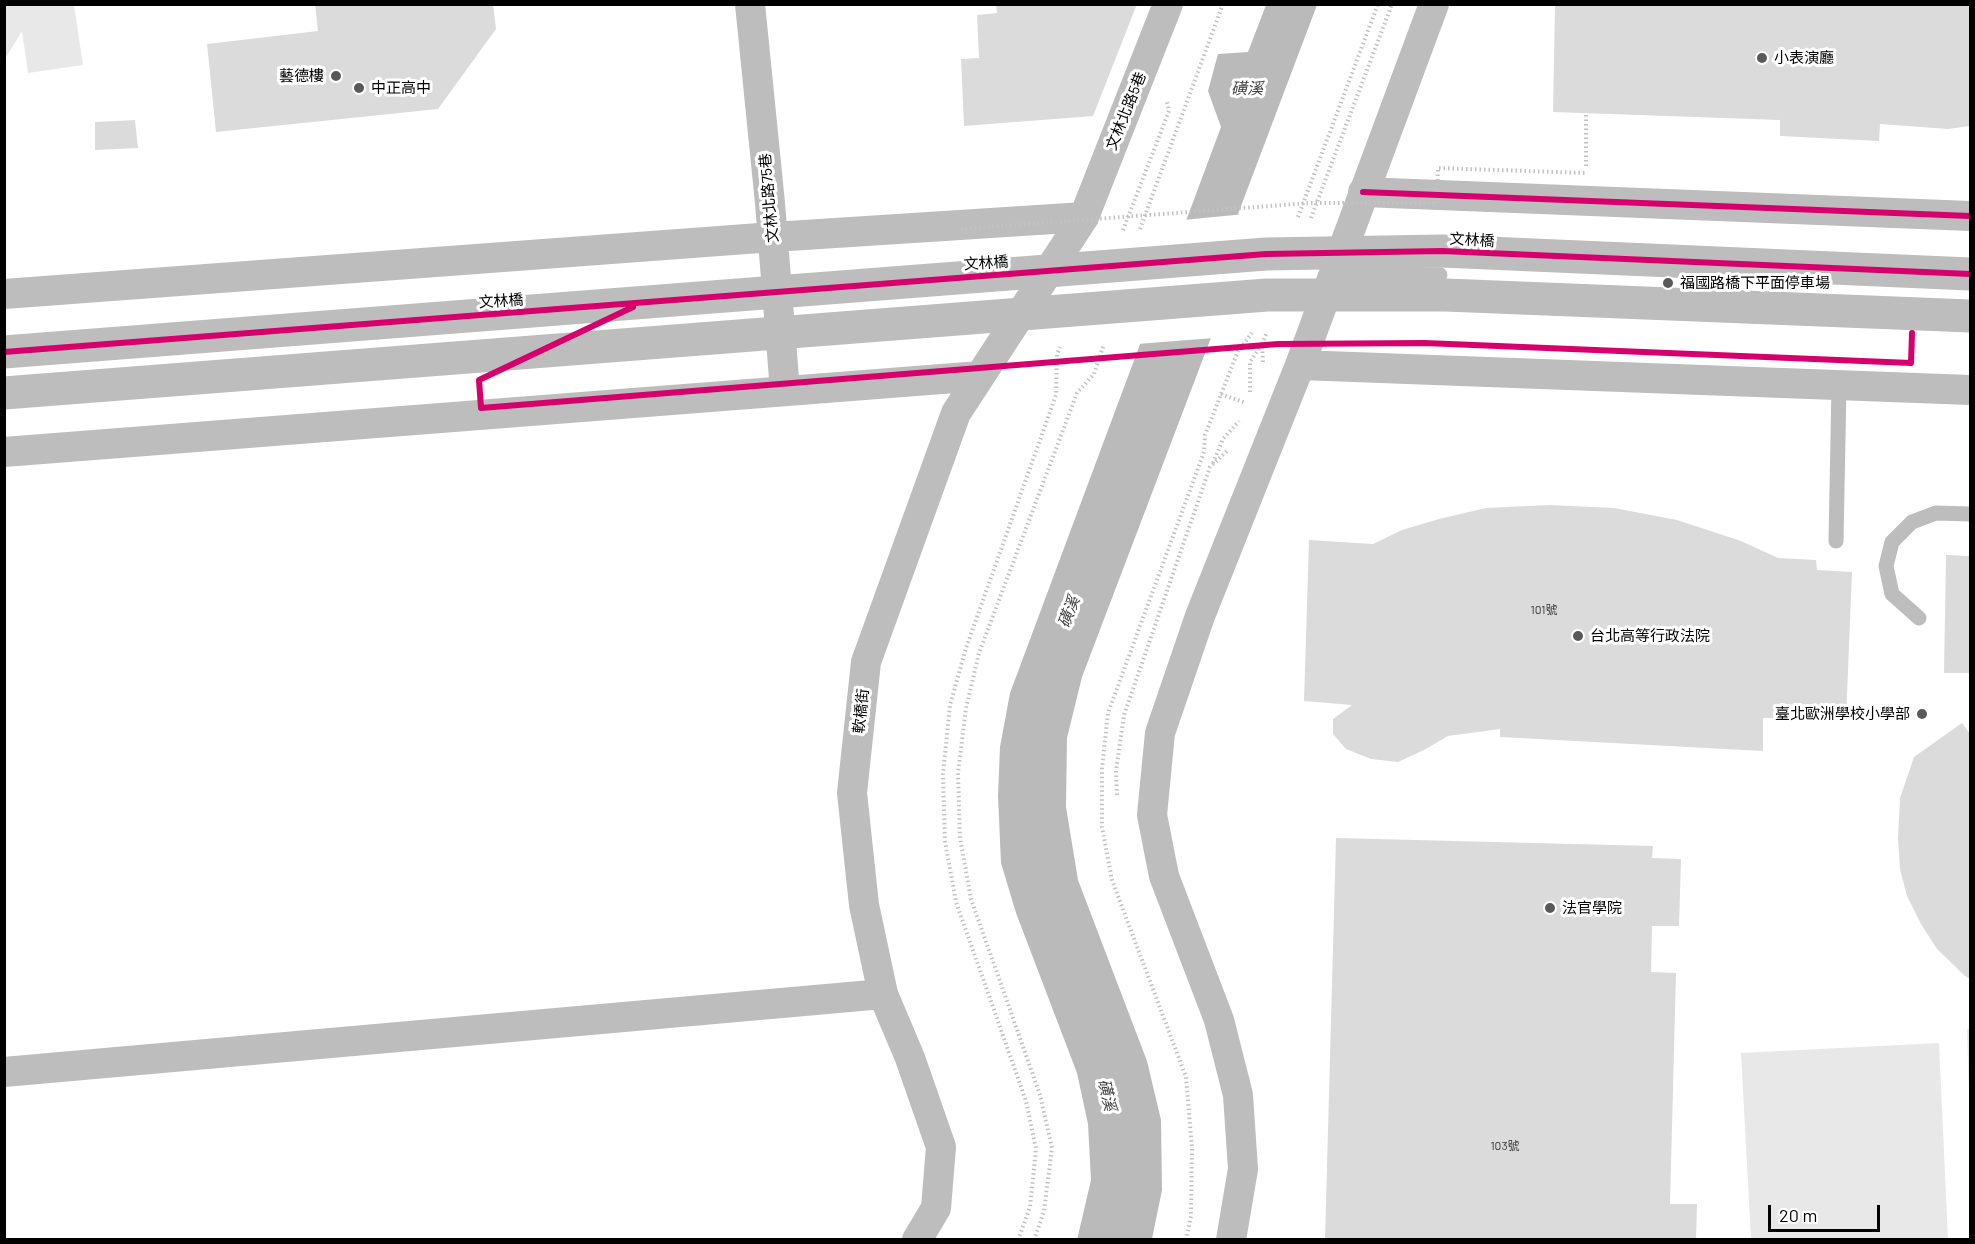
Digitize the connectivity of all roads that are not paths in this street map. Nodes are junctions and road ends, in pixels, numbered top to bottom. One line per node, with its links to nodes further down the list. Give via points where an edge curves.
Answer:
1 (750, 4): 7 (street, 文林北路75巷)
2 (1168, 4): 6 (street, 文林北路5巷)
3 (1434, 4): 4 (street)
4 (1363, 192): 5 (street); 8 (street)
5 (1971, 216)
6 (1084, 217): 7 (street); 15 (street, 軟橋街)
7 (773, 237): 11 (street); 18 (street, 文林北路75巷)
8 (1334, 273): 10 (lane); 14 (street)
9 (1971, 274): 13 (street, 文林橋, bridge, via 1442,250 1266,254)
10 (1440, 275)
11 (4, 294)
12 (1971, 316): 19 (street, bridge, via 1446,294 1267,295)
13 (4, 352)
14 (1300, 365): 16 (street); 27 (street, via 1200,616 1160,733 1152,815 1164,876 1219,1020 1238,1095 1243,1169)
15 (980, 376): 18 (street); 24 (street, 軟橋街, via 956,413 866,662 852,793 864,905)
16 (1839, 386): 17 (street); 22 (lane)
17 (1971, 390)
18 (785, 391): 20 (street)
19 (4, 393)
20 (4, 452)
21 (1971, 514): 23 (lane, via 1936,513 1912,522 1892,542 1886,566 1892,594)
22 (1836, 541)
23 (1919, 618)
24 (883, 994): 25 (street); 26 (street, 軟橋街, via 941,1147 936,1208)
25 (4, 1071)
26 (917, 1239)
27 (1231, 1239)

